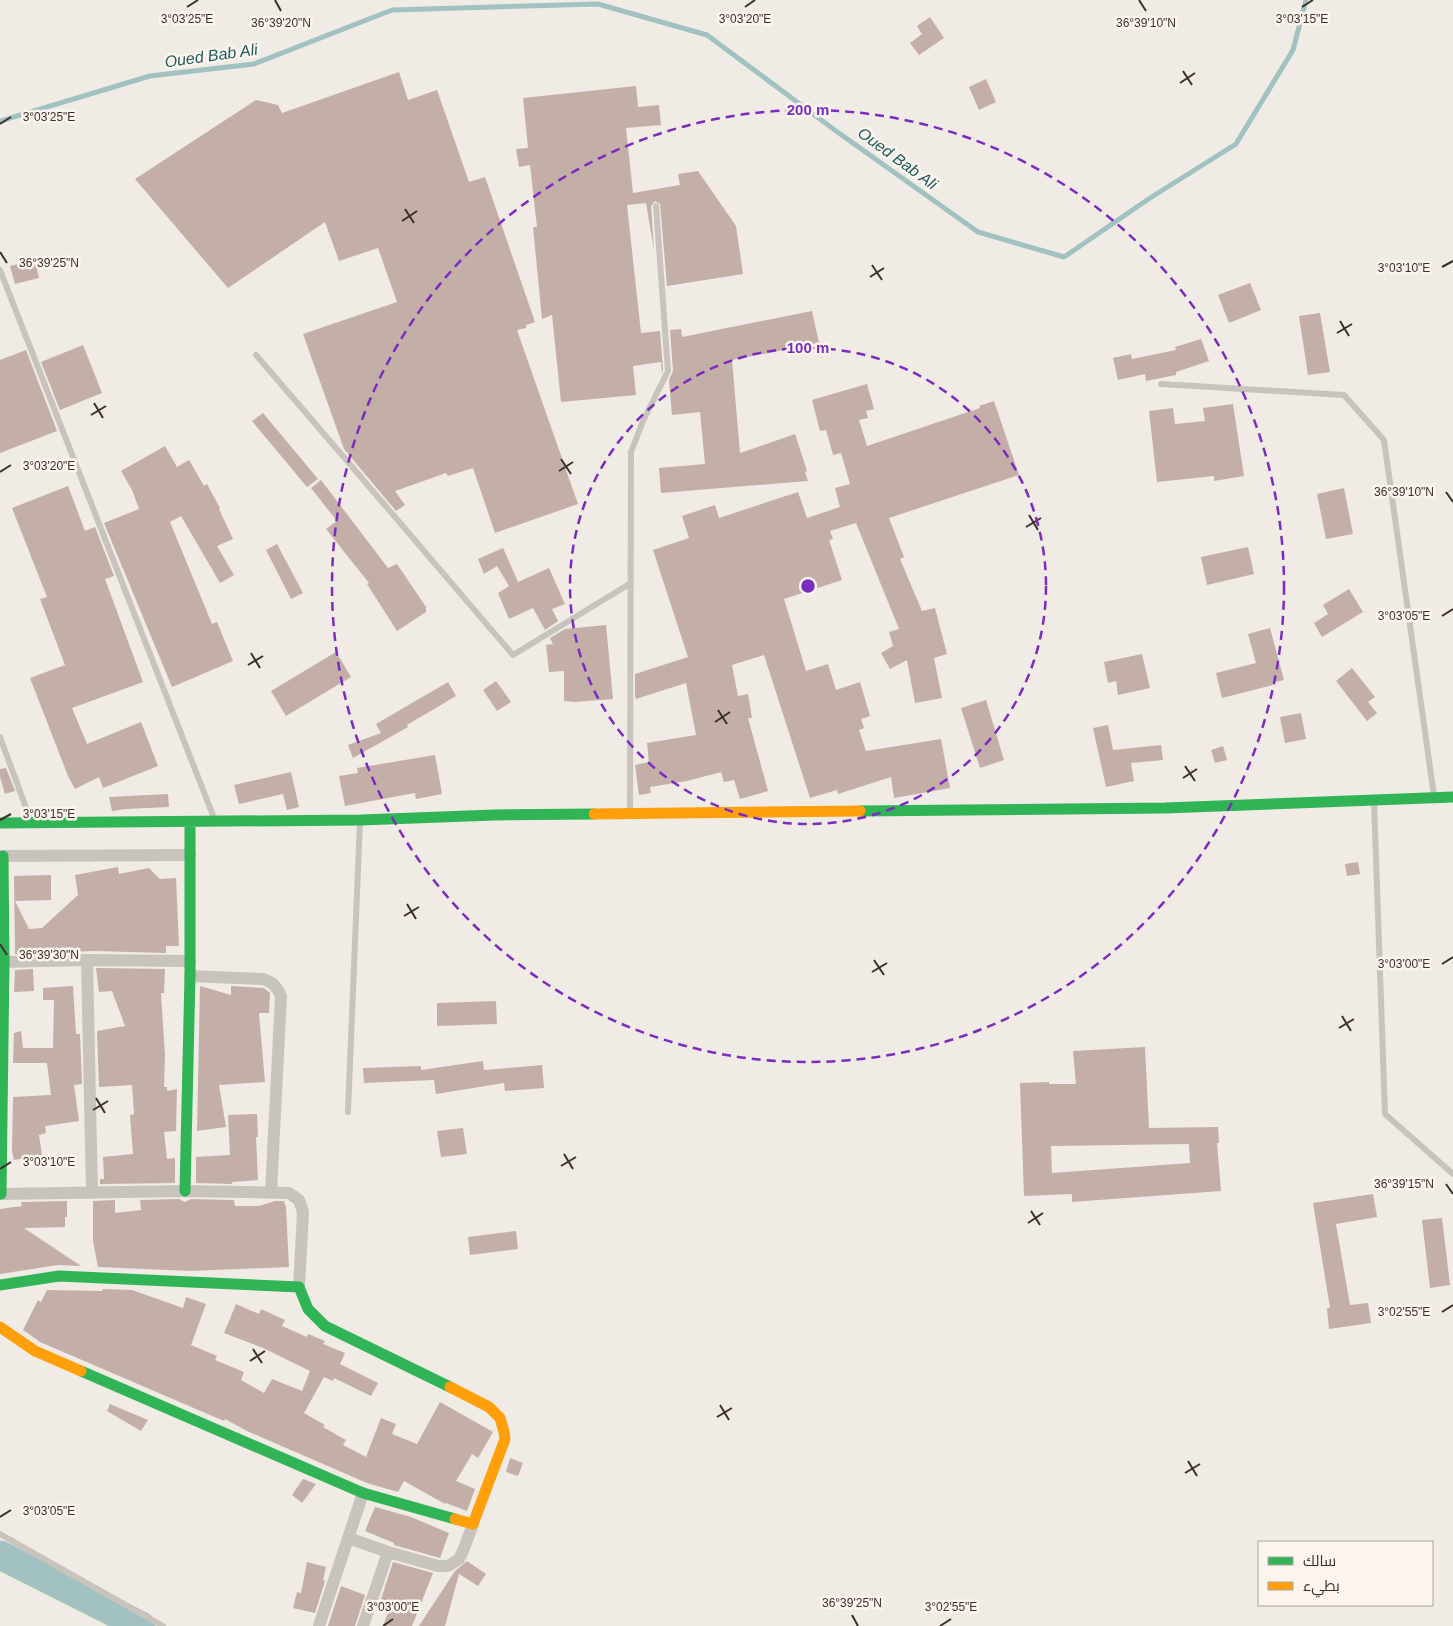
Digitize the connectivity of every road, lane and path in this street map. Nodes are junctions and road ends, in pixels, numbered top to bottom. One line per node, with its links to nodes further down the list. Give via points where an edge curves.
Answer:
1 (656, 206): 5 (lane, via 668,371 631,452)
2 (0, 270): 12 (lane)
3 (256, 356): 5 (lane, via 512,655)
4 (1160, 384): 7 (lane, via 1344,395 1384,440)
5 (631, 584): 10 (lane)
6 (0, 737): 13 (lane)
7 (1434, 797): 8 (street); 9 (street)
8 (1453, 797)
9 (1374, 801): 10 (street, via 1146,808); 23 (lane, via 1385,1114)
10 (630, 814): 11 (street)
11 (360, 820): 12 (street); 22 (lane)
12 (216, 821): 14 (street)
13 (32, 822): 14 (street); 15 (street)
14 (190, 822): 16 (street)
15 (0, 823)
16 (190, 855): 17 (street); 19 (street)
17 (1, 856): 20 (street)
18 (87, 960): 19 (street); 20 (street); 26 (street)
19 (190, 961): 21 (street)
20 (2, 962): 27 (street)
21 (190, 976): 24 (street); 25 (street, via 264,979 277,987 281,996)
22 (348, 1112)
23 (1453, 1174)
24 (185, 1191): 25 (street); 26 (street)
25 (271, 1192): 29 (street, via 294,1195 302,1206)
26 (92, 1193): 27 (street)
27 (0, 1194)
28 (0, 1286): 29 (street, via 59,1276)
29 (299, 1287): 32 (street, via 304,1303 325,1326 484,1403 501,1418 504,1439)
30 (0, 1327): 31 (street, via 36,1352)
31 (363, 1493): 32 (street); 34 (street)
32 (473, 1524): 35 (street, via 463,1551 448,1566)
33 (0, 1534): 36 (lane)
34 (348, 1538): 35 (street); 37 (street)
35 (388, 1552): 38 (street)
36 (163, 1626)
37 (319, 1626)
38 (363, 1626)

